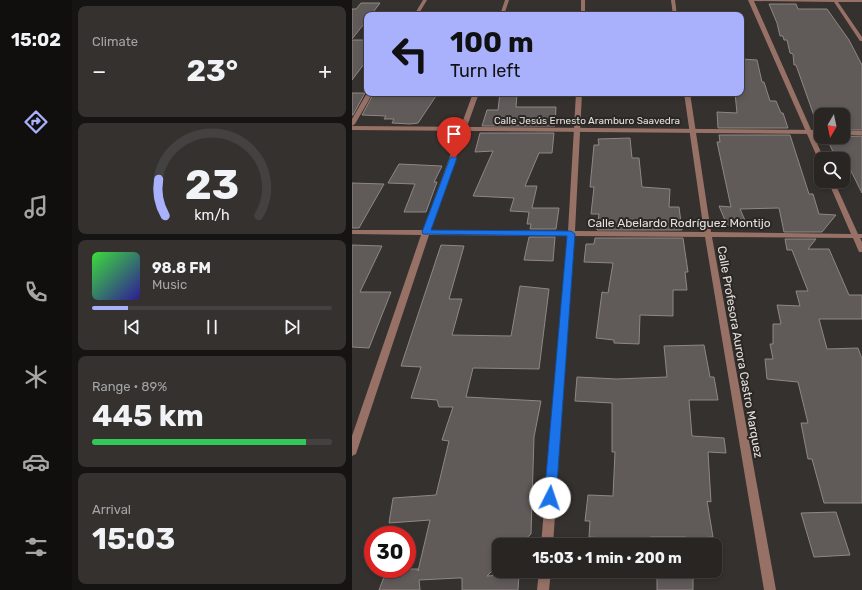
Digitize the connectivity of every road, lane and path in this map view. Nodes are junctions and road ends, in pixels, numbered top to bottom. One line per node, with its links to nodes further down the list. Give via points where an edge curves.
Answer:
1 (425, 0): 8 (street)
2 (506, 0): 9 (street)
3 (583, 0): 10 (street)
4 (673, 0): 11 (street)
5 (750, 0): 6 (street); 22 (street)
6 (835, 0): 7 (street); 12 (street)
7 (862, 1)
8 (418, 12)
9 (503, 12)
10 (582, 12)
11 (675, 12)
12 (862, 40)
13 (368, 96): 17 (street)
14 (475, 96): 19 (street)
15 (579, 96): 20 (street)
16 (687, 96): 21 (street, Calle Profesora Aurora Castro Marquez)
17 (352, 124)
18 (352, 128): 19 (street, Calle Jesús Ernesto Aramburo Saavedra)
19 (465, 128): 20 (street, Calle Jesús Ernesto Aramburo Saavedra); 29 (street)
20 (577, 130): 21 (street, Calle Jesús Ernesto Aramburo Saavedra); 30 (street)
21 (692, 130): 22 (street, Calle Jesús Ernesto Aramburo Saavedra); 31 (street, Calle Profesora Aurora Castro Marquez)
22 (809, 132): 23 (street, Calle Jesús Ernesto Aramburo Saavedra); 26 (street)
23 (814, 132)
24 (850, 133): 25 (street)
25 (862, 133)
26 (818, 152)
27 (835, 188): 32 (street)
28 (352, 232): 29 (street, Calle Abelardo Rodríguez Montijo)
29 (426, 232): 30 (street, Calle Abelardo Rodríguez Montijo); 34 (street)
30 (571, 234): 31 (street, Calle Abelardo Rodríguez Montijo); 35 (street)
31 (708, 235): 32 (street, Calle Abelardo Rodríguez Montijo); 38 (street, Calle Profesora Aurora Castro Marquez)
32 (859, 236): 33 (street)
33 (862, 250)
34 (352, 451)
35 (547, 538)
36 (544, 578): 37 (street)
37 (543, 590)
38 (770, 590)

